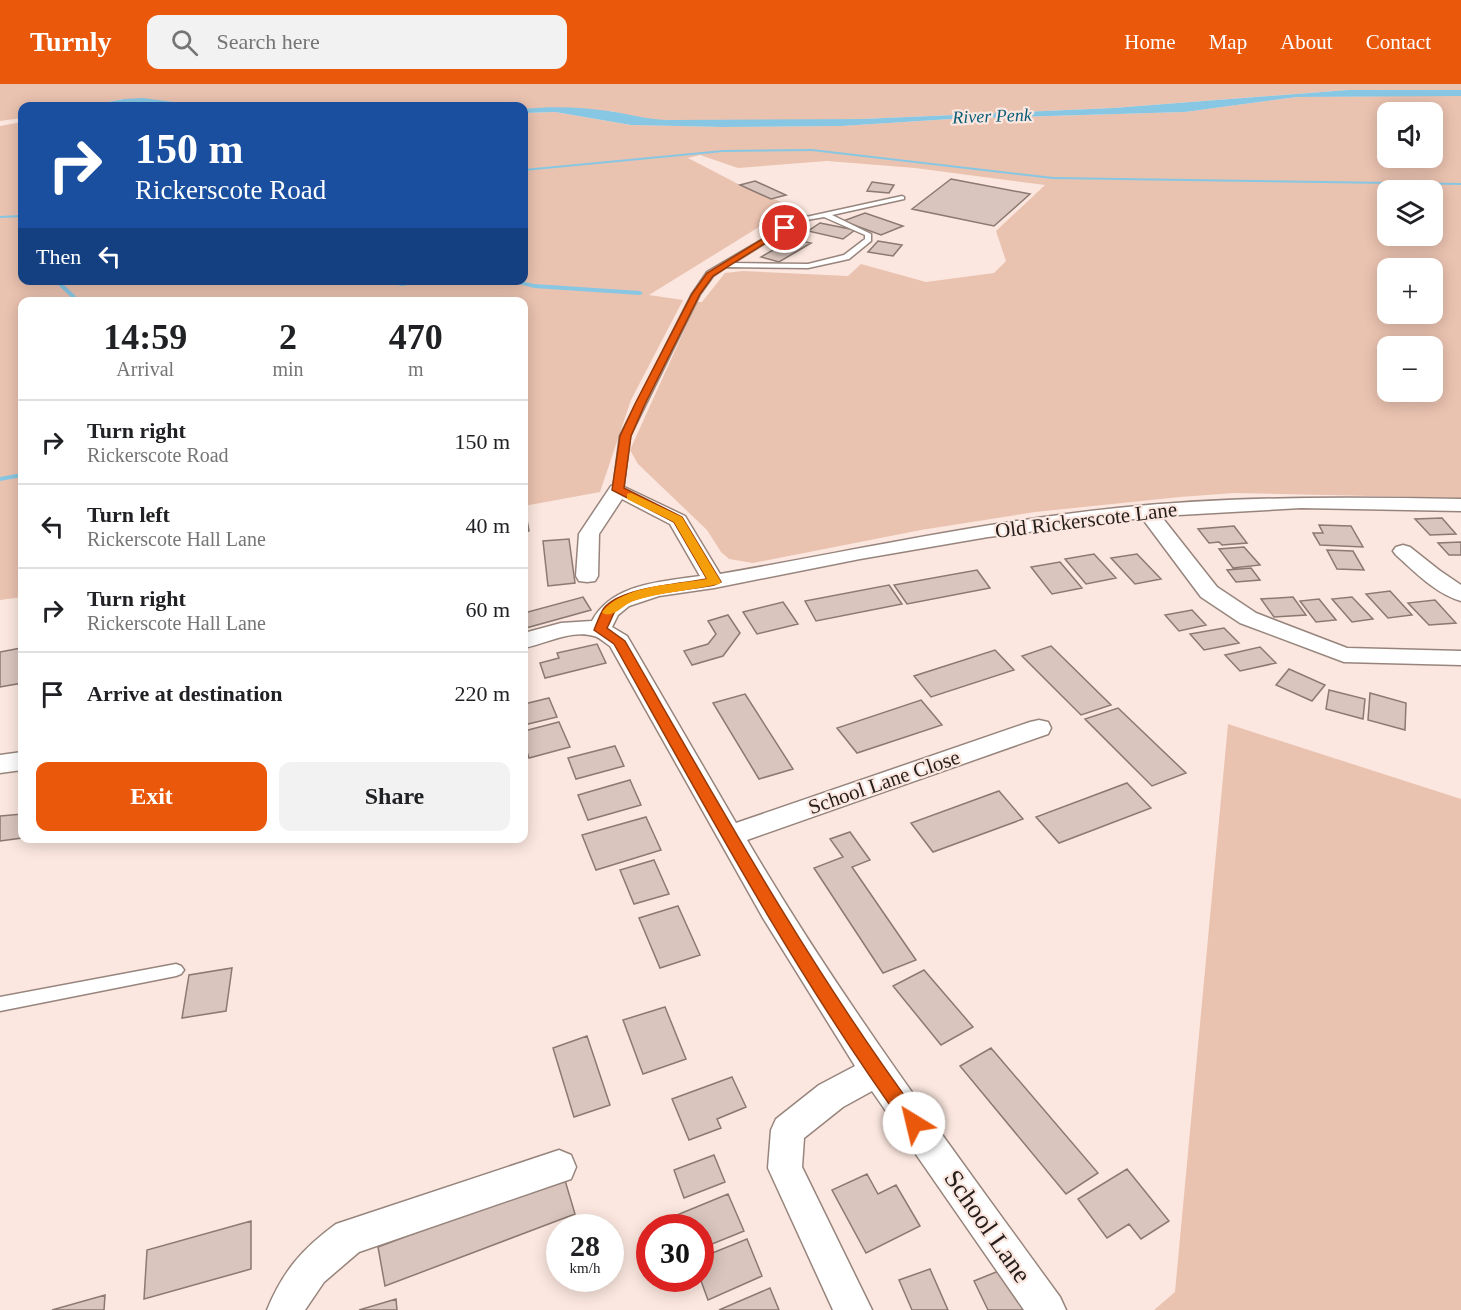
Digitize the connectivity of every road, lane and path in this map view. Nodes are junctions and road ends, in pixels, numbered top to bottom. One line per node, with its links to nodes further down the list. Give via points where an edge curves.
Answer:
1 (902, 198): 2 (lane)
2 (826, 215): 3 (lane, via 800,220); 3 (lane, via 868,234 869,240 846,257 808,266)
3 (724, 266): 4 (lane, via 710,274 696,294 640,404 626,436)
4 (618, 490): 8 (street, via 589,534); 9 (street, via 678,519)
5 (1461, 505): 6 (street, Old Rickerscote Lane, via 1249,504)
6 (1147, 511): 9 (street, Old Rickerscote Lane, via 856,552); 13 (street, via 1209,592 1248,618 1344,654)
7 (1403, 550): 10 (street)
8 (587, 576)
9 (714, 582): 11 (street, Old Rickerscote Lane, via 622,600 609,610)
10 (1461, 594)
11 (600, 630): 12 (street, via 567,629); 17 (street, School Lane, via 619,641)
12 (528, 639)
13 (1461, 658)
14 (1039, 728): 17 (street, School Lane Close)
15 (18, 762): 16 (street)
16 (0, 764)
17 (729, 836): 20 (street, School Lane)
18 (176, 970): 19 (lane)
19 (0, 1004)
20 (876, 1072): 23 (street, via 831,1096 788,1130 785,1168); 24 (street, School Lane)
21 (559, 1167): 22 (street, via 349,1237 326,1252 290,1298)
22 (286, 1310)
23 (853, 1310)
24 (1047, 1310)

